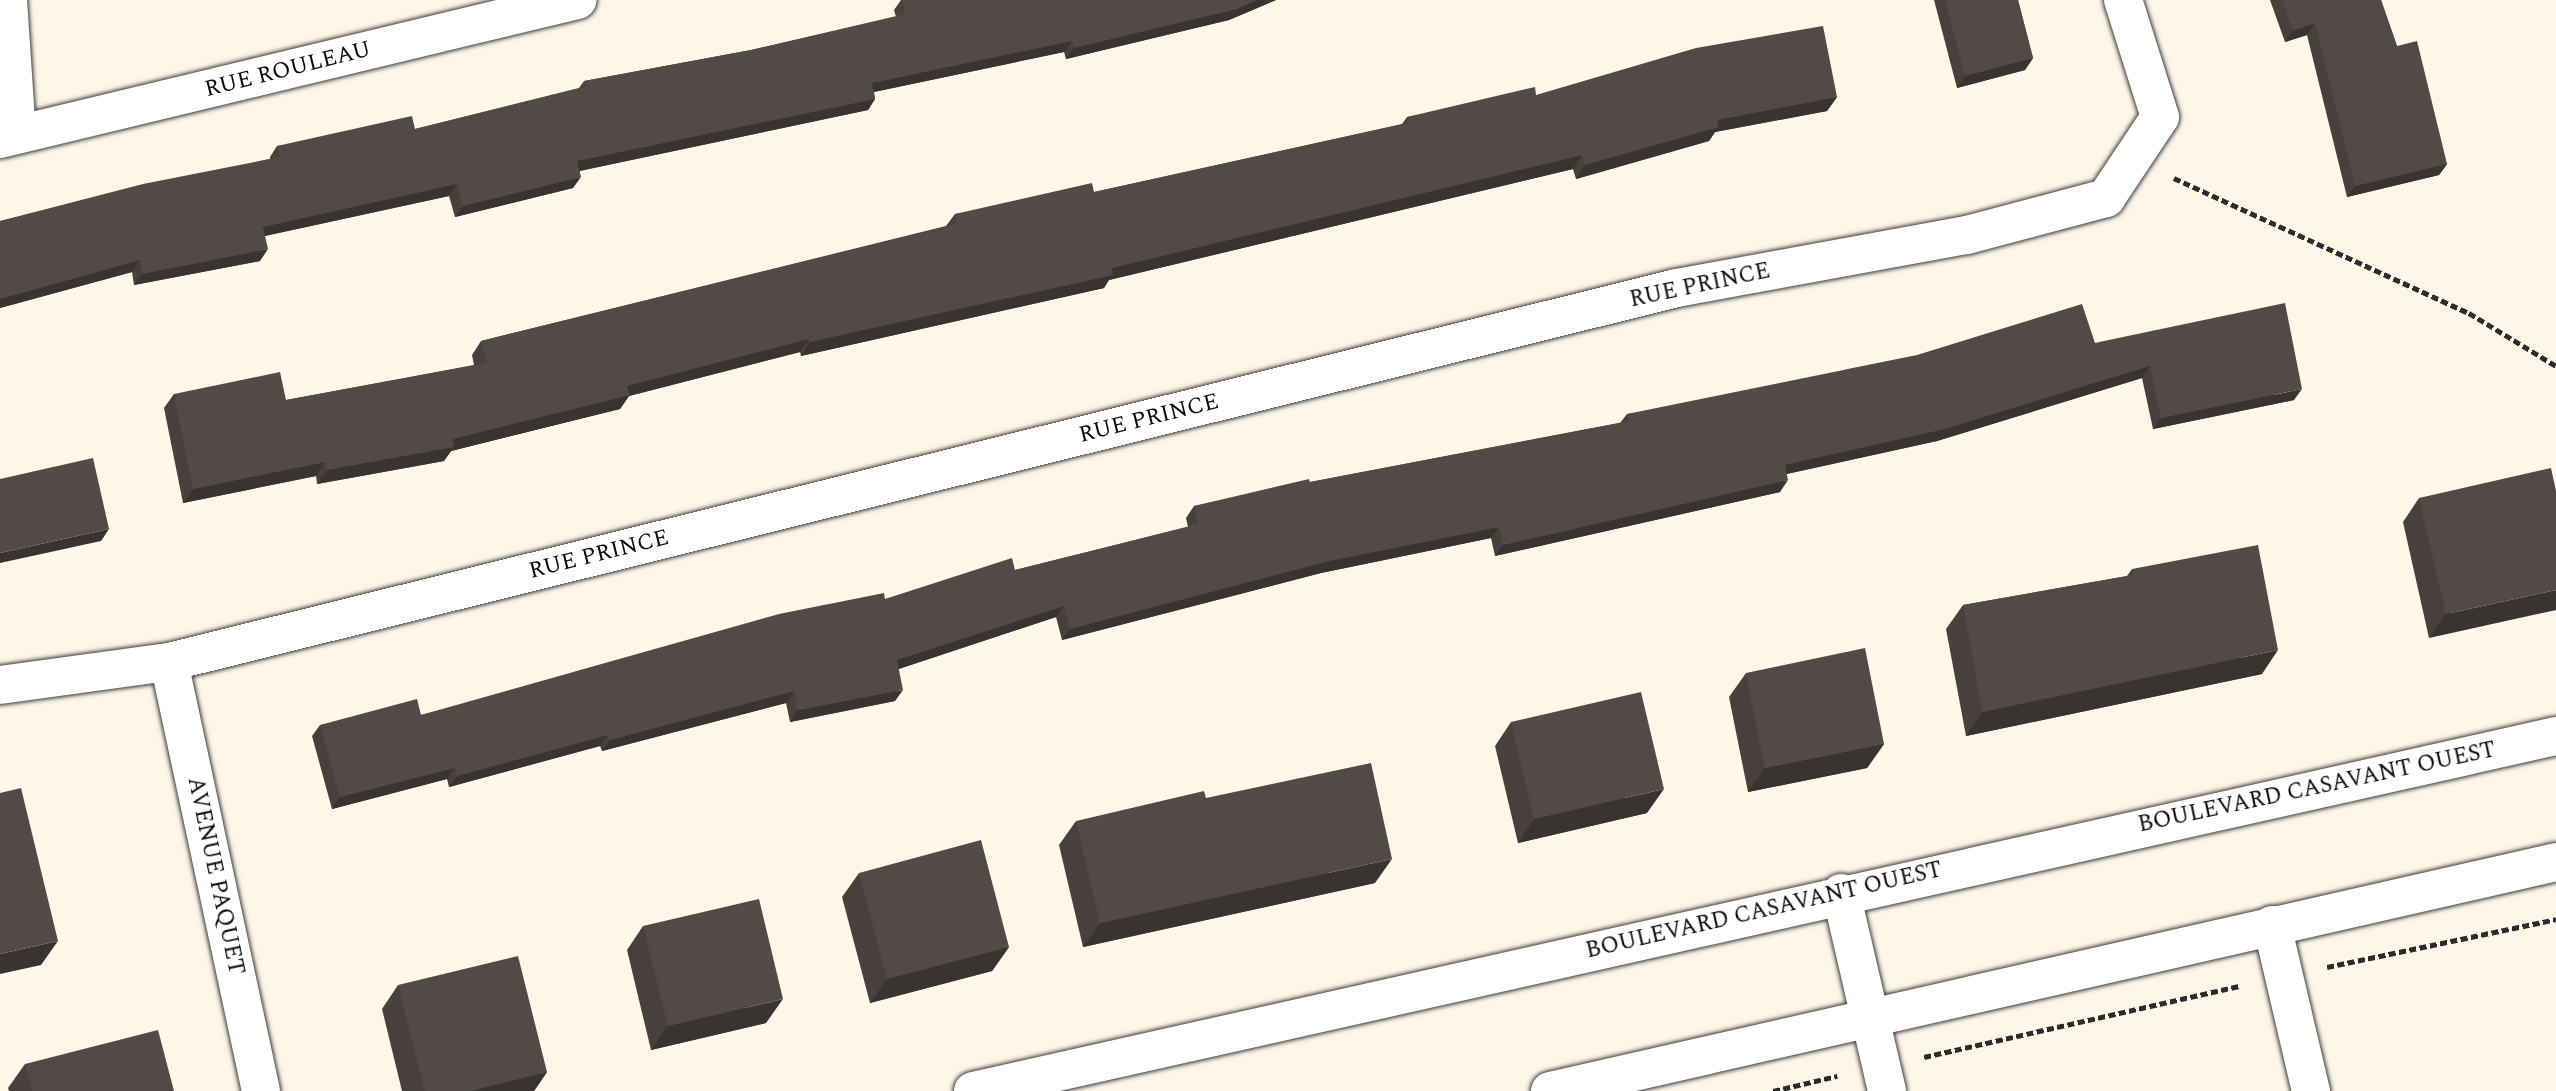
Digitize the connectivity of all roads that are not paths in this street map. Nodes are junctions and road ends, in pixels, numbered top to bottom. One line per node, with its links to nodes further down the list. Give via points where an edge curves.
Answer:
1 (8, 0): 4 (street)
2 (577, 0): 4 (street, RUE ROULEAU)
3 (2126, 11): 5 (street, RUE PRINCE, via 2161,117 2106,198 1967,235 1677,288)
4 (8, 137)
5 (170, 662): 6 (street, RUE PRINCE); 13 (street, AVENUE PAQUET)
6 (0, 685)
7 (2556, 736): 9 (street, BOULEVARD CASAVANT OUEST)
8 (2556, 862): 10 (street)
9 (1841, 893): 11 (street); 14 (street, BOULEVARD CASAVANT OUEST)
10 (2272, 925): 11 (street); 16 (street)
11 (1872, 1015): 12 (street); 15 (street)
12 (1885, 1078)
13 (261, 1091)
14 (973, 1091)
15 (1550, 1091)
16 (2311, 1091)

